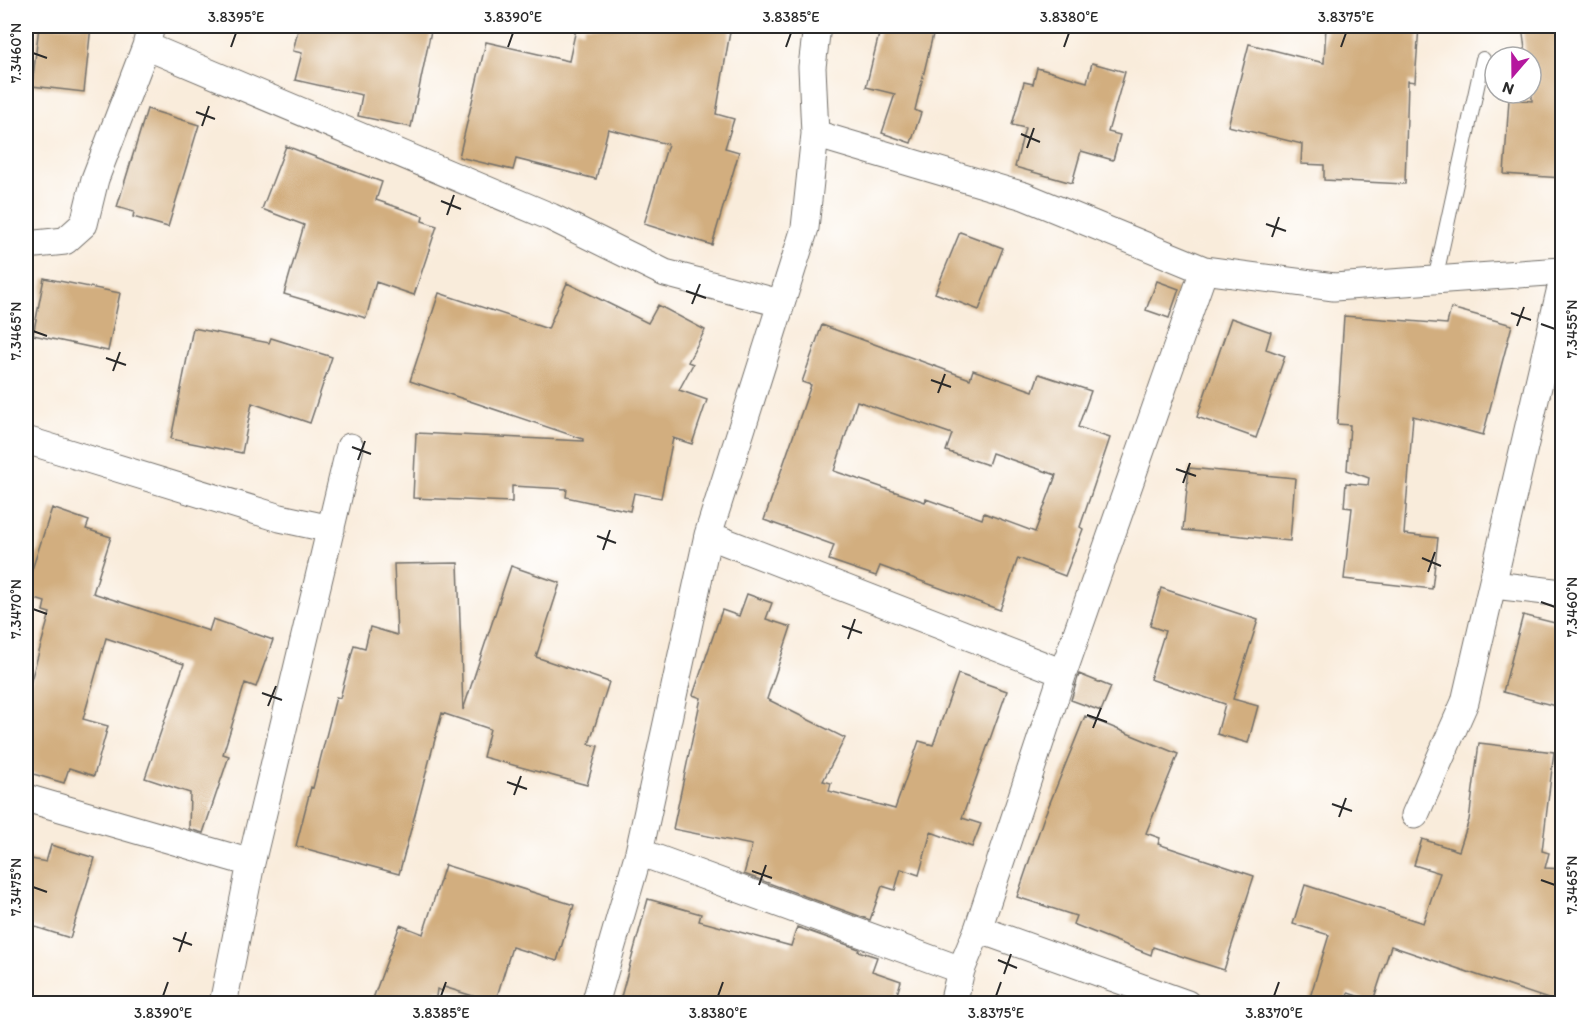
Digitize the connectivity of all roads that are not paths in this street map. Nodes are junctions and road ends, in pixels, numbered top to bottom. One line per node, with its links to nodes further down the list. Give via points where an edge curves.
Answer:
1 (817, 26): 4 (street, via 812,67)
2 (148, 36): 5 (street, via 96,179 84,224 65,242); 10 (street, via 665,273)
3 (1483, 59): 8 (lane)
4 (815, 134): 6 (street, via 1024,196); 10 (street, via 805,228)
5 (26, 245)
6 (1204, 270): 8 (street, via 1334,287); 17 (street)
7 (1563, 271): 8 (street)
8 (1435, 280)
9 (1563, 283): 15 (street)
10 (780, 303): 14 (street)
11 (26, 440): 13 (street, via 280,518)
12 (350, 447): 13 (street)
13 (331, 529): 21 (street)
14 (708, 535): 17 (street); 20 (street)
15 (1494, 585): 16 (street); 19 (street, via 1465,702)
16 (1563, 593)
17 (1063, 673): 22 (street)
18 (26, 798): 21 (street)
19 (1415, 815)
20 (639, 852): 23 (street); 25 (street)
21 (251, 863): 24 (street)
22 (978, 929): 23 (street); 27 (street)
23 (961, 970): 26 (street)
24 (223, 1004)
25 (595, 1004)
26 (953, 1004)
27 (1187, 1004)

